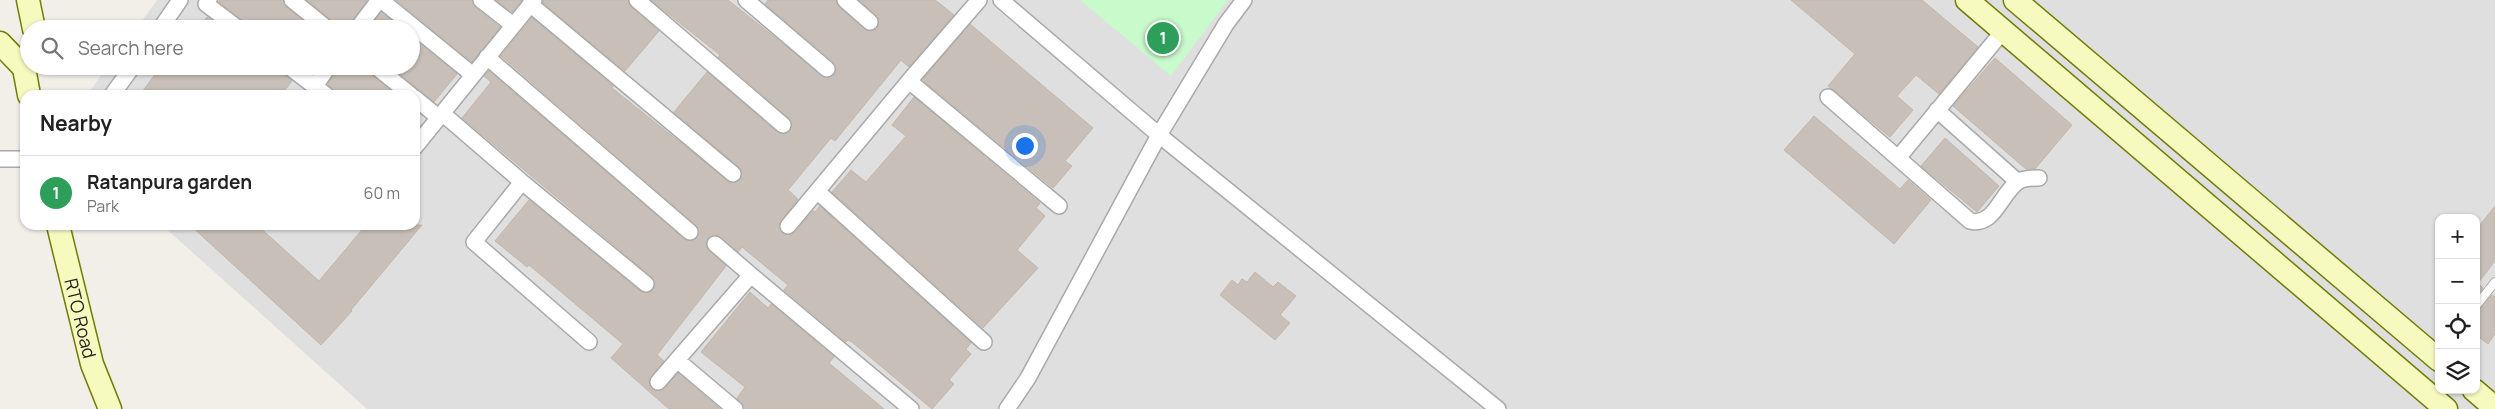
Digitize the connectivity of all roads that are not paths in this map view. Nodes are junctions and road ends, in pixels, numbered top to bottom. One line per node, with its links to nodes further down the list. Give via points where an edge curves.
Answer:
1 (28, 0): 16 (street)
2 (180, 0): 17 (street)
3 (209, 0): 18 (street, via 206,4)
4 (292, 0): 19 (street)
5 (380, 0): 20 (street); 21 (street)
6 (481, 0): 23 (street)
7 (637, 0): 45 (street)
8 (746, 0): 29 (street)
9 (846, 0): 22 (street)
10 (979, 0): 36 (street)
11 (1001, 0): 46 (street)
12 (1244, 0): 46 (street)
13 (1967, 0): 24 (street)
14 (2015, 0): 67 (street)
15 (532, 2): 23 (street); 51 (street)
16 (32, 20)
17 (166, 20)
18 (227, 20)
19 (317, 20)
20 (364, 20)
21 (405, 20)
22 (870, 22)
23 (513, 25): 28 (street)
24 (2004, 30): 43 (street); 77 (street)
25 (420, 32): 35 (street)
26 (0, 43): 27 (street)
27 (20, 57)
28 (487, 57): 35 (street); 59 (street)
29 (827, 69)
30 (28, 75): 37 (street)
31 (126, 75): 38 (street)
32 (300, 75): 39 (street)
33 (326, 75): 39 (street)
34 (386, 75): 40 (street)
35 (473, 75): 44 (street)
36 (909, 81): 55 (street); 56 (street)
37 (29, 90)
38 (116, 90)
39 (320, 90)
40 (405, 90)
41 (1828, 97): 48 (street)
42 (420, 101): 44 (street)
43 (1937, 110): 48 (street); 54 (street)
44 (440, 115): 47 (street); 53 (street)
45 (783, 124)
46 (1159, 135): 75 (street, via 1028,378); 76 (street)
47 (420, 141)
48 (1898, 158): 54 (street, via 1962,216 1978,223 1986,220)
49 (0, 159): 50 (street)
50 (20, 159)
51 (733, 174)
52 (2039, 178): 54 (street)
53 (522, 182): 63 (street); 65 (street, via 474,242)
54 (2018, 182)
55 (818, 192): 57 (street); 66 (street)
56 (1059, 206)
57 (788, 226)
58 (59, 230): 72 (street, RTO Road, via 92,364)
59 (690, 232)
60 (715, 244): 61 (street)
61 (750, 275): 68 (street); 74 (street)
62 (2495, 282): 64 (lane)
63 (646, 284)
64 (2478, 304)
65 (589, 342)
66 (984, 342)
67 (2435, 357)
68 (677, 360): 69 (street); 73 (street)
69 (658, 382)
70 (2479, 394): 71 (street)
71 (2495, 408)
72 (110, 409)
73 (735, 409)
74 (911, 409)
75 (1007, 409)
76 (1498, 409)
77 (2446, 409)

